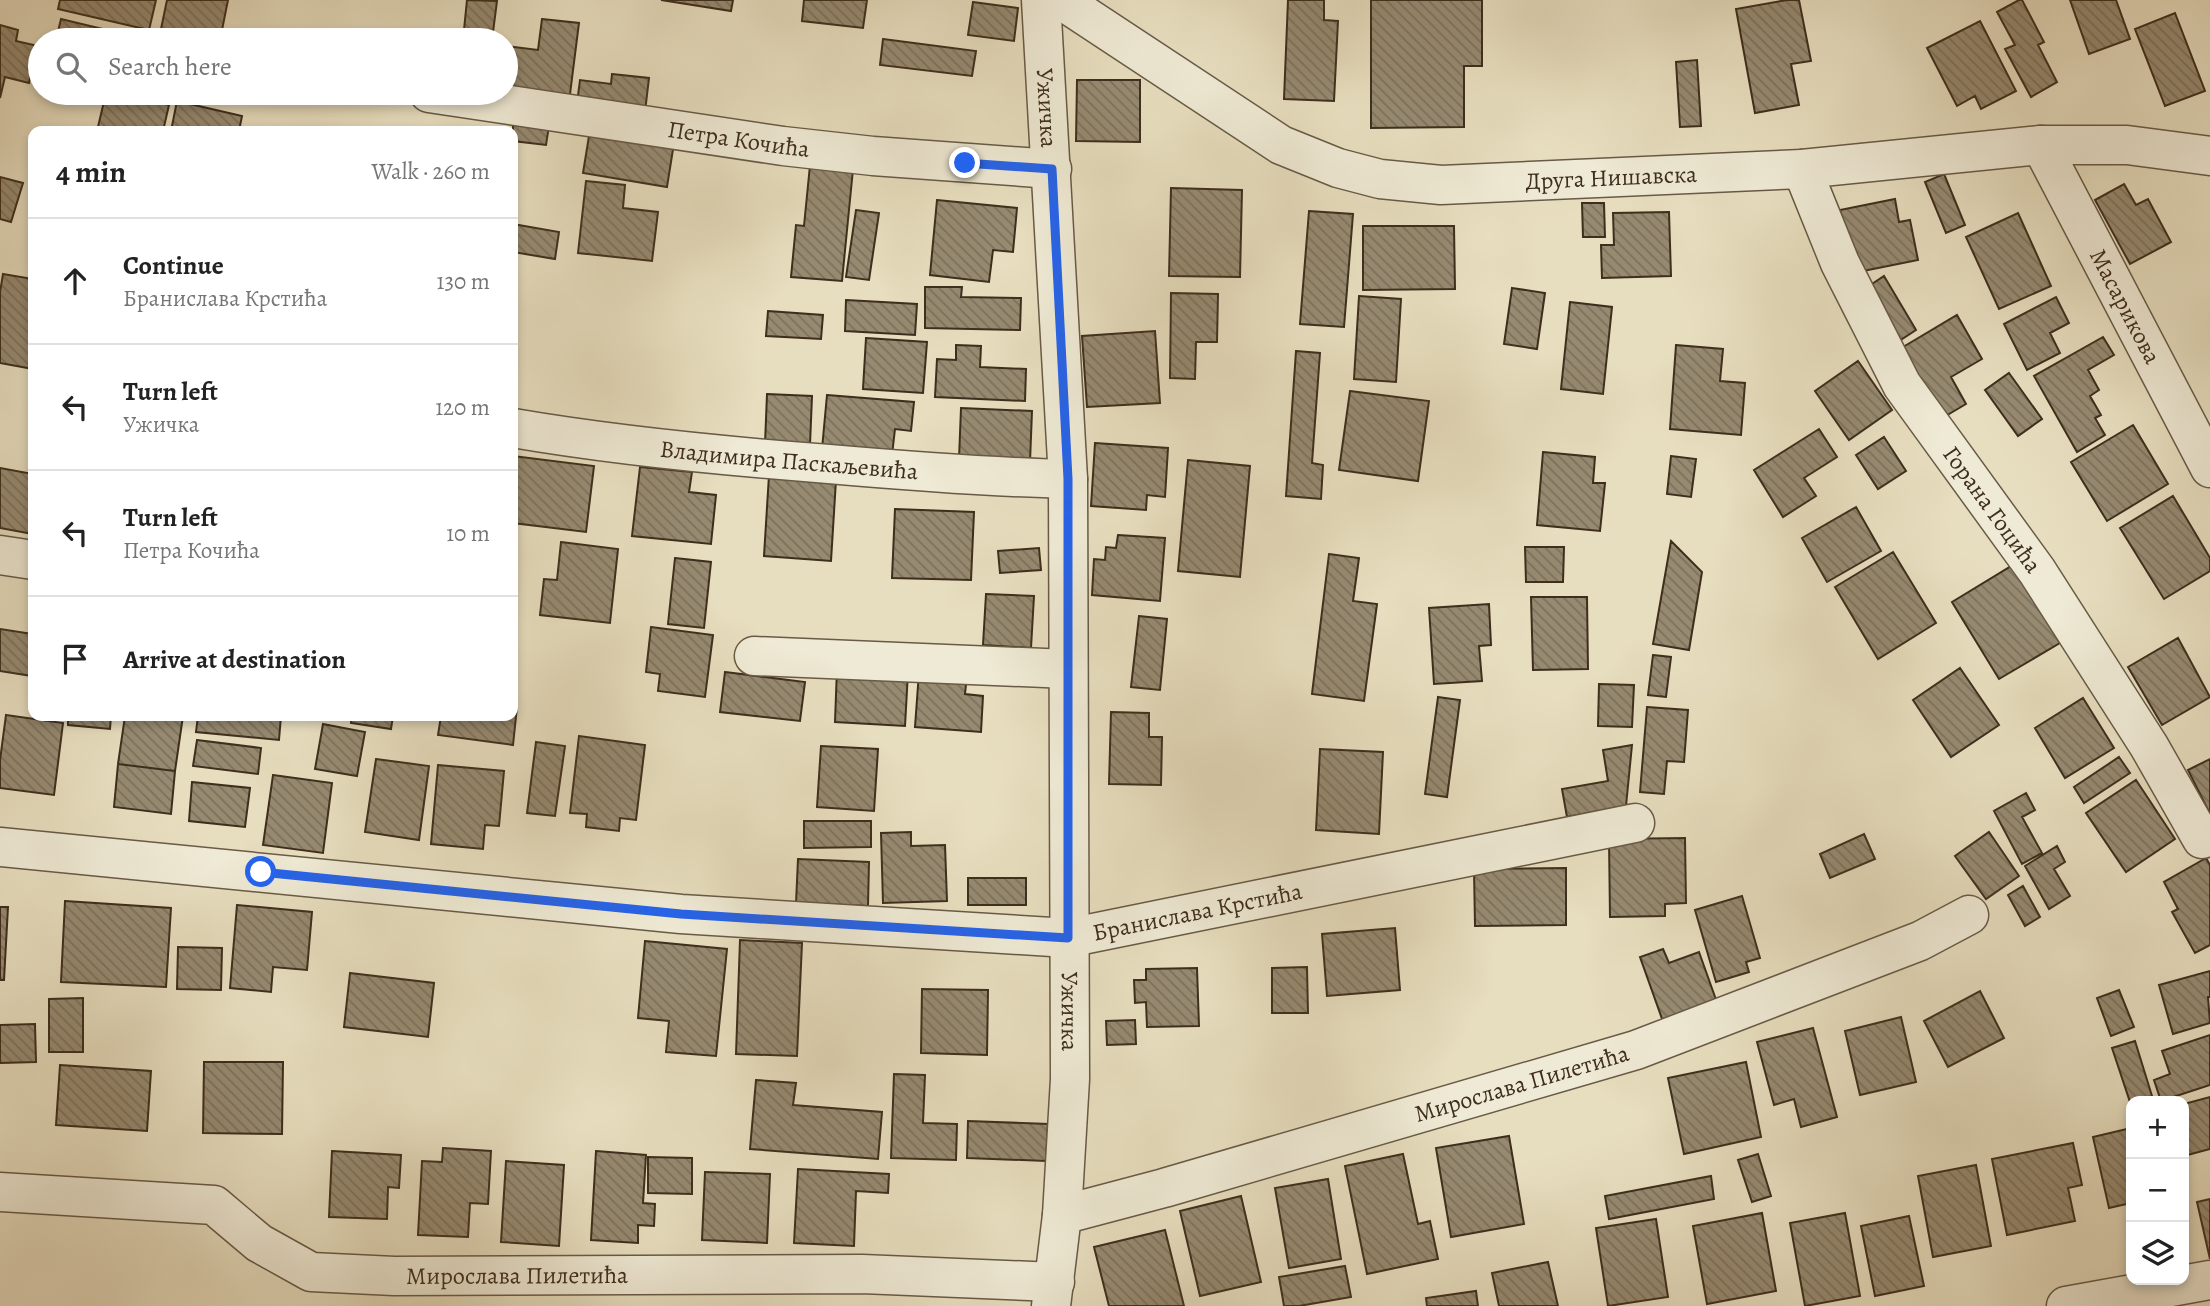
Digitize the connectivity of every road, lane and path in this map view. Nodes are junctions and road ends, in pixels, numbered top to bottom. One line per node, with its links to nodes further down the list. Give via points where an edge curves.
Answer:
1 (1041, 0): 6 (street, Ужичка)
2 (1061, 0): 7 (street, Друга Нишавска, via 1281,145 1380,179 1441,185)
3 (509, 105): 6 (street, Петра Кочића, via 783,146)
4 (2041, 145): 5 (street, Друга Нишавска, via 2127,145); 7 (street, Друга Нишавска); 9 (street, Масарикова)
5 (2210, 156)
6 (1052, 169): 10 (street, Ужичка)
7 (1802, 169): 16 (street, Горана Гоцића, via 1840,263 1902,385 2038,570)
8 (518, 429): 10 (street, Владимира Паскаљевића, via 742,458)
9 (2210, 468)
10 (1068, 479): 14 (street, Ужичка)
11 (0, 555): 12 (street)
12 (28, 559)
13 (754, 656): 14 (street)
14 (1068, 669): 19 (street, Ужичка)
15 (1635, 823): 19 (street, Бранислава Крстића)
16 (2202, 839)
17 (0, 847): 19 (street, Бранислава Крстића, via 681,914)
18 (1969, 915): 21 (street, Мирослава Пилетића, via 1920,941 1636,1050)
19 (1068, 938): 21 (street, Ужичка, via 1070,1079)
20 (0, 1192): 23 (street, Мирослава Пилетића, via 214,1205 258,1243 311,1272 394,1276 862,1274)
21 (1062, 1215): 23 (street, Ужичка)
22 (2210, 1280): 24 (street)
23 (1053, 1294)
24 (2066, 1306)

